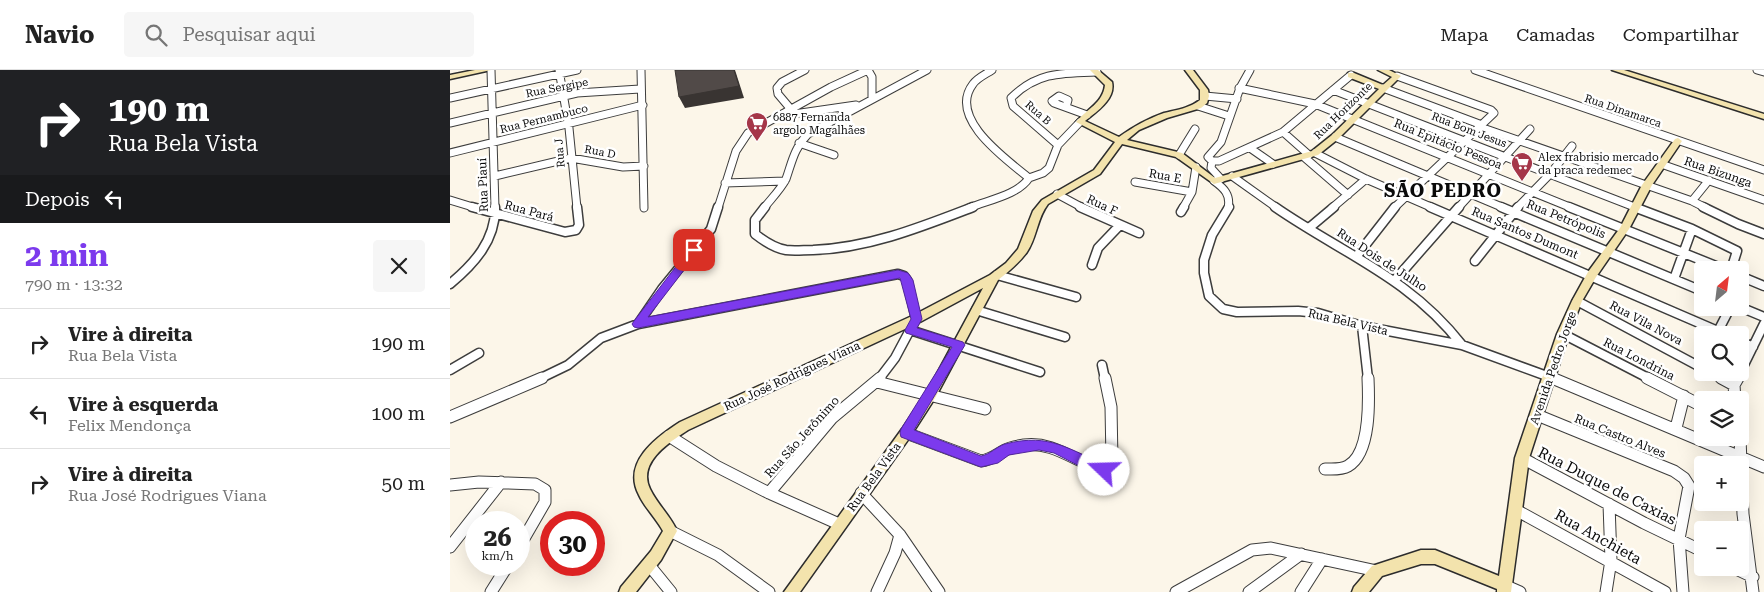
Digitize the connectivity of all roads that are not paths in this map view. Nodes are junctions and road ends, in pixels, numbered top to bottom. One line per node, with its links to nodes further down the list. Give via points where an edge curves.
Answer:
1 (457, 70): 18 (street)
2 (487, 70): 23 (street)
3 (491, 70): 27 (street, Rua Piauí)
4 (577, 70): 19 (street)
5 (641, 70): 26 (street)
6 (805, 70): 41 (street, via 777,88 789,108)
7 (868, 70): 32 (street, via 872,77); 41 (street)
8 (927, 70): 32 (street)
9 (992, 70): 82 (street, via 980,76 967,94 966,114 1002,156)
10 (1189, 70): 30 (street)
11 (1250, 70): 24 (street)
12 (1358, 70): 21 (street)
13 (1382, 70): 22 (street)
14 (1476, 70): 57 (street, Rua Dinamarca)
15 (1616, 70): 44 (street)
16 (1756, 70): 20 (street)
17 (1095, 71): 42 (street, via 1109,84 1110,91); 60 (street, Rua B, via 1041,76 1011,98 1013,106)
18 (450, 72)
19 (559, 72): 27 (street); 29 (street, Rua J)
20 (1764, 72)
21 (1350, 76): 25 (street); 28 (street)
22 (1397, 76): 25 (street, Rua Horizonte); 49 (street, via 1491,110 1493,115)
23 (450, 77)
24 (1240, 88): 33 (street); 34 (street, Rua Epitácio Pessoa)
25 (1383, 88): 35 (street, Rua Horizonte); 49 (street)
26 (640, 89): 29 (street, Rua Sergipe, via 589,91); 36 (street)
27 (492, 90): 31 (street); 40 (street, Rua Piauí)
28 (1333, 90): 34 (street); 35 (street, Rua Bom Jesus)
29 (563, 96): 40 (street, Rua Sergipe); 48 (street, Rua J)
30 (1206, 96): 33 (street); 38 (street)
31 (450, 98)
32 (872, 98): 37 (street)
33 (1236, 99): 43 (street)
34 (1315, 104): 45 (street, Rua Epitácio Pessoa); 52 (street)
35 (1370, 104): 45 (street, Rua Horizonte); 54 (street, Rua Bom Jesus)
36 (643, 105): 48 (street, Rua Pernambuco); 74 (street)
37 (858, 106): 41 (street); 59 (street)
38 (1198, 106): 43 (street); 55 (street, via 1148,122)
39 (1066, 107): 42 (street)
40 (492, 113): 47 (street, Rua Sergipe); 58 (street, Rua Piauí)
41 (785, 114): 88 (street, via 748,133 736,151)
42 (1088, 115): 46 (street)
43 (1229, 116): 70 (street, via 1220,144)
44 (1764, 117)
45 (1353, 120): 53 (street, Rua Horizonte); 71 (street, Rua Epitácio Pessoa)
46 (1080, 122): 55 (street); 60 (street)
47 (450, 123)
48 (569, 123): 58 (street, Rua Pernambuco); 69 (street, Rua J)
49 (1481, 126): 54 (street); 56 (street)
50 (1195, 129): 64 (street)
51 (1530, 129): 56 (street)
52 (1283, 132): 62 (street); 66 (street, Rua Santos Dumont)
53 (1336, 137): 66 (street, Rua Horizonte); 81 (street, Rua Petrópolis)
54 (1464, 140): 68 (street, Rua Bom Jesus); 71 (street)
55 (1120, 141): 64 (street); 92 (street, via 1097,172)
56 (1520, 141): 67 (street); 68 (street)
57 (1678, 141): 73 (street, Avenida Pedro Jorge); 76 (street, Rua Dinamarca)
58 (492, 142): 63 (street, Rua Pernambuco); 79 (street, Rua Piauí)
59 (799, 143): 65 (street); 86 (street)
60 (1058, 145): 82 (street, via 1048,168)
61 (1572, 146): 67 (street)
62 (1250, 148): 70 (street, via 1220,161); 72 (street)
63 (450, 153)
64 (1179, 154): 75 (street)
65 (834, 155)
66 (1309, 155): 72 (street, Rua Horizonte); 83 (street, Rua Santos Dumont); 94 (street)
67 (1563, 156): 77 (street); 89 (street)
68 (1506, 157): 77 (street, Rua Bom Jesus); 78 (street)
69 (571, 158): 74 (street, Rua D, via 623,167); 79 (street, Rua D); 109 (street, Rua J, via 580,225)
70 (1210, 158): 84 (street)
71 (1447, 158): 78 (street, Rua Epitácio Pessoa); 81 (street)
72 (1273, 164): 80 (street, Rua Horizonte)
73 (1664, 165): 85 (street, Rua Bizunga); 89 (street, Avenida Pedro Jorge)
74 (644, 166): 100 (street)
75 (1196, 167): 84 (street); 90 (street)
76 (1764, 170)
77 (1551, 173): 91 (street); 99 (street, Rua Bom Jesus)
78 (1489, 175): 91 (street, Rua Epitácio Pessoa); 93 (street)
79 (495, 176): 103 (street, Rua Piauí)
80 (1232, 176): 84 (street, Rua Horizonte); 106 (street, Rua Dois de Julho)
81 (1428, 176): 93 (street, Rua Petrópolis); 95 (street)
82 (1029, 178): 86 (street, via 1016,190 922,225 859,246 822,251 781,249 755,234 755,220)
83 (1366, 178): 94 (street); 95 (street, Rua Santos Dumont)
84 (1218, 180): 136 (street, Rua Bela Vista, via 1230,200 1207,247 1204,273 1209,296 1224,309 1238,312 1318,313)
85 (1709, 180): 97 (street, Rua Bizunga); 98 (street)
86 (785, 181): 88 (street)
87 (1135, 182): 90 (street, Rua E)
88 (725, 183): 134 (street, via 711,229)
89 (1647, 185): 98 (street); 99 (street, Avenida Pedro Jorge)
90 (1192, 192): 102 (street)
91 (1532, 192): 101 (street); 107 (street, Rua Epitácio Pessoa)
92 (1057, 194): 105 (street, Rua F); 121 (street, via 1038,211 1023,250)
93 (1471, 194): 101 (street, Rua Petrópolis); 104 (street)
94 (1348, 195): 106 (street)
95 (1407, 196): 104 (street, Rua Santos Dumont); 115 (street, via 1388,213)
96 (450, 200): 103 (street, Rua Pará)
97 (1764, 200)
98 (1692, 201): 112 (street)
99 (1636, 207): 107 (street, Avenida Pedro Jorge); 108 (street, Rua Bom Jesus)
100 (644, 208)
101 (1514, 211): 111 (street); 113 (street, Rua Petrópolis)
102 (1181, 212)
103 (496, 213): 109 (street, Rua Pará, via 537,226); 125 (street, Rua Piauí, via 491,238 481,254)
104 (1451, 215): 111 (street, Rua Santos Dumont); 123 (street)
105 (1120, 225): 110 (street); 119 (street, Rua F, via 1096,250)
106 (1309, 228): 115 (street, Rua Dois de Julho)
107 (1624, 228): 113 (street, Avenida Pedro Jorge); 114 (street, Rua Epitácio Pessoa)
108 (1692, 229): 114 (street); 118 (street, Rua Bom Jesus, via 1735,249 1738,253)
109 (573, 232)
110 (1139, 233)
111 (1496, 234): 116 (street); 120 (street, Rua Santos Dumont)
112 (1764, 234)
113 (1610, 251): 120 (street, Avenida Pedro Jorge); 122 (street, Rua Petrópolis)
114 (1685, 252): 117 (street, Rua Epitácio Pessoa); 122 (street)
115 (1356, 256): 123 (street, Rua Dois de Julho)
116 (1475, 261)
117 (1706, 261)
118 (1734, 261)
119 (1092, 265)
120 (1592, 275): 129 (street, Avenida Pedro Jorge); 137 (street, Rua Santos Dumont)
121 (995, 277): 128 (street); 130 (street, Rua Bela Vista); 133 (street, Rua José Rodrigues Viana)
122 (1674, 279): 127 (street, Rua Petrópolis)
123 (1395, 280): 142 (street, Rua Dois de Julho, via 1434,310)
124 (1749, 282): 126 (street)
125 (450, 284)
126 (1764, 286)
127 (1694, 288)
128 (1076, 297)
129 (1577, 301): 139 (street, Avenida Pedro Jorge); 146 (street, Rua Vila Nova)
130 (976, 310): 140 (street); 141 (street, Rua Bela Vista)
131 (1749, 310): 132 (street)
132 (1764, 317)
133 (916, 319): 134 (street, via 907,280 898,274); 138 (street, Rua São Jerônimo); 163 (street, Rua José Rodrigues Viana, via 684,426)
134 (638, 324): 160 (street, via 601,338 555,372)
135 (1764, 324): 144 (street)
136 (1362, 326): 142 (street, Rua Bela Vista); 168 (street, via 1369,366 1365,437 1352,464 1341,469)
137 (1702, 326)
138 (910, 330): 141 (street); 152 (street, Rua São Jerônimo)
139 (1563, 334): 150 (street, Avenida Pedro Jorge); 156 (street, Rua Londrina)
140 (1065, 337)
141 (959, 345): 149 (street); 155 (street, Rua Bela Vista)
142 (1462, 345): 150 (street)
143 (1749, 345): 144 (street)
144 (1753, 347): 153 (street)
145 (479, 353): 148 (street)
146 (1694, 361)
147 (1102, 365): 162 (street, via 1111,407 1112,461 1104,470 1057,448 1039,444 1006,450 993,459 981,461)
148 (450, 370)
149 (1040, 372)
150 (1548, 376): 159 (street, Avenida Pedro Jorge); 161 (street)
151 (1727, 381): 153 (street)
152 (877, 382): 155 (street); 171 (street, Rua São Jerônimo, via 832,418)
153 (1734, 385): 154 (street)
154 (1734, 391)
155 (930, 395): 158 (street); 162 (street, Rua Bela Vista)
156 (1684, 396): 157 (street, Rua Londrina); 161 (street)
157 (1694, 402)
158 (985, 409)
159 (1537, 415): 165 (street, Avenida Pedro Jorge); 180 (street, Rua Castro Alves, via 1684,478 1689,486)
160 (450, 416)
161 (1676, 428): 164 (street)
162 (906, 433): 172 (street, Rua Bela Vista)
163 (669, 436): 171 (street, via 716,466); 178 (street, Rua José Rodrigues Viana, via 648,455 640,478 643,490)
164 (1738, 456)
165 (1522, 458): 173 (street, Rua Duque de Caxias); 174 (street, Avenida Pedro Jorge)
166 (1749, 461): 167 (street)
167 (1764, 467)
168 (1325, 469)
169 (501, 482): 170 (street); 177 (street, via 535,484 545,490 545,502); 181 (street)
170 (451, 486)
171 (769, 493): 176 (street)
172 (861, 493): 176 (street, Rua Bela Vista); 179 (street)
173 (1609, 504): 180 (street, Rua Duque de Caxias); 185 (street)
174 (1516, 510): 185 (street, Rua Anchieta); 191 (street, Avenida Pedro Jorge)
175 (1742, 511): 190 (street)
176 (839, 524): 196 (street, Rua Bela Vista)
177 (530, 529)
178 (670, 531): 186 (street); 195 (street, via 718,555)
179 (900, 535): 197 (street); 198 (street)
180 (1680, 539): 182 (street); 206 (street)
181 (450, 547)
182 (1694, 547)
183 (1302, 554): 184 (street); 199 (street, via 1271,548 1252,550); 200 (street)
184 (1322, 559): 187 (street); 201 (street)
185 (1611, 560): 204 (street); 205 (street, Rua Anchieta)
186 (649, 565): 193 (street); 194 (street)
187 (1377, 571): 191 (street, via 1421,557 1435,557); 202 (street)
188 (1749, 575): 190 (street)
189 (501, 576): 192 (street)
190 (1753, 577): 207 (street)
191 (1504, 588): 203 (street)
192 (491, 592)
193 (626, 592)
194 (671, 592)
195 (769, 592)
196 (790, 592)
197 (877, 592)
198 (939, 592)
199 (1176, 592)
200 (1249, 592)
201 (1301, 592)
202 (1359, 592)
203 (1520, 592)
204 (1606, 592)
205 (1665, 592)
206 (1683, 592)
207 (1753, 592)

